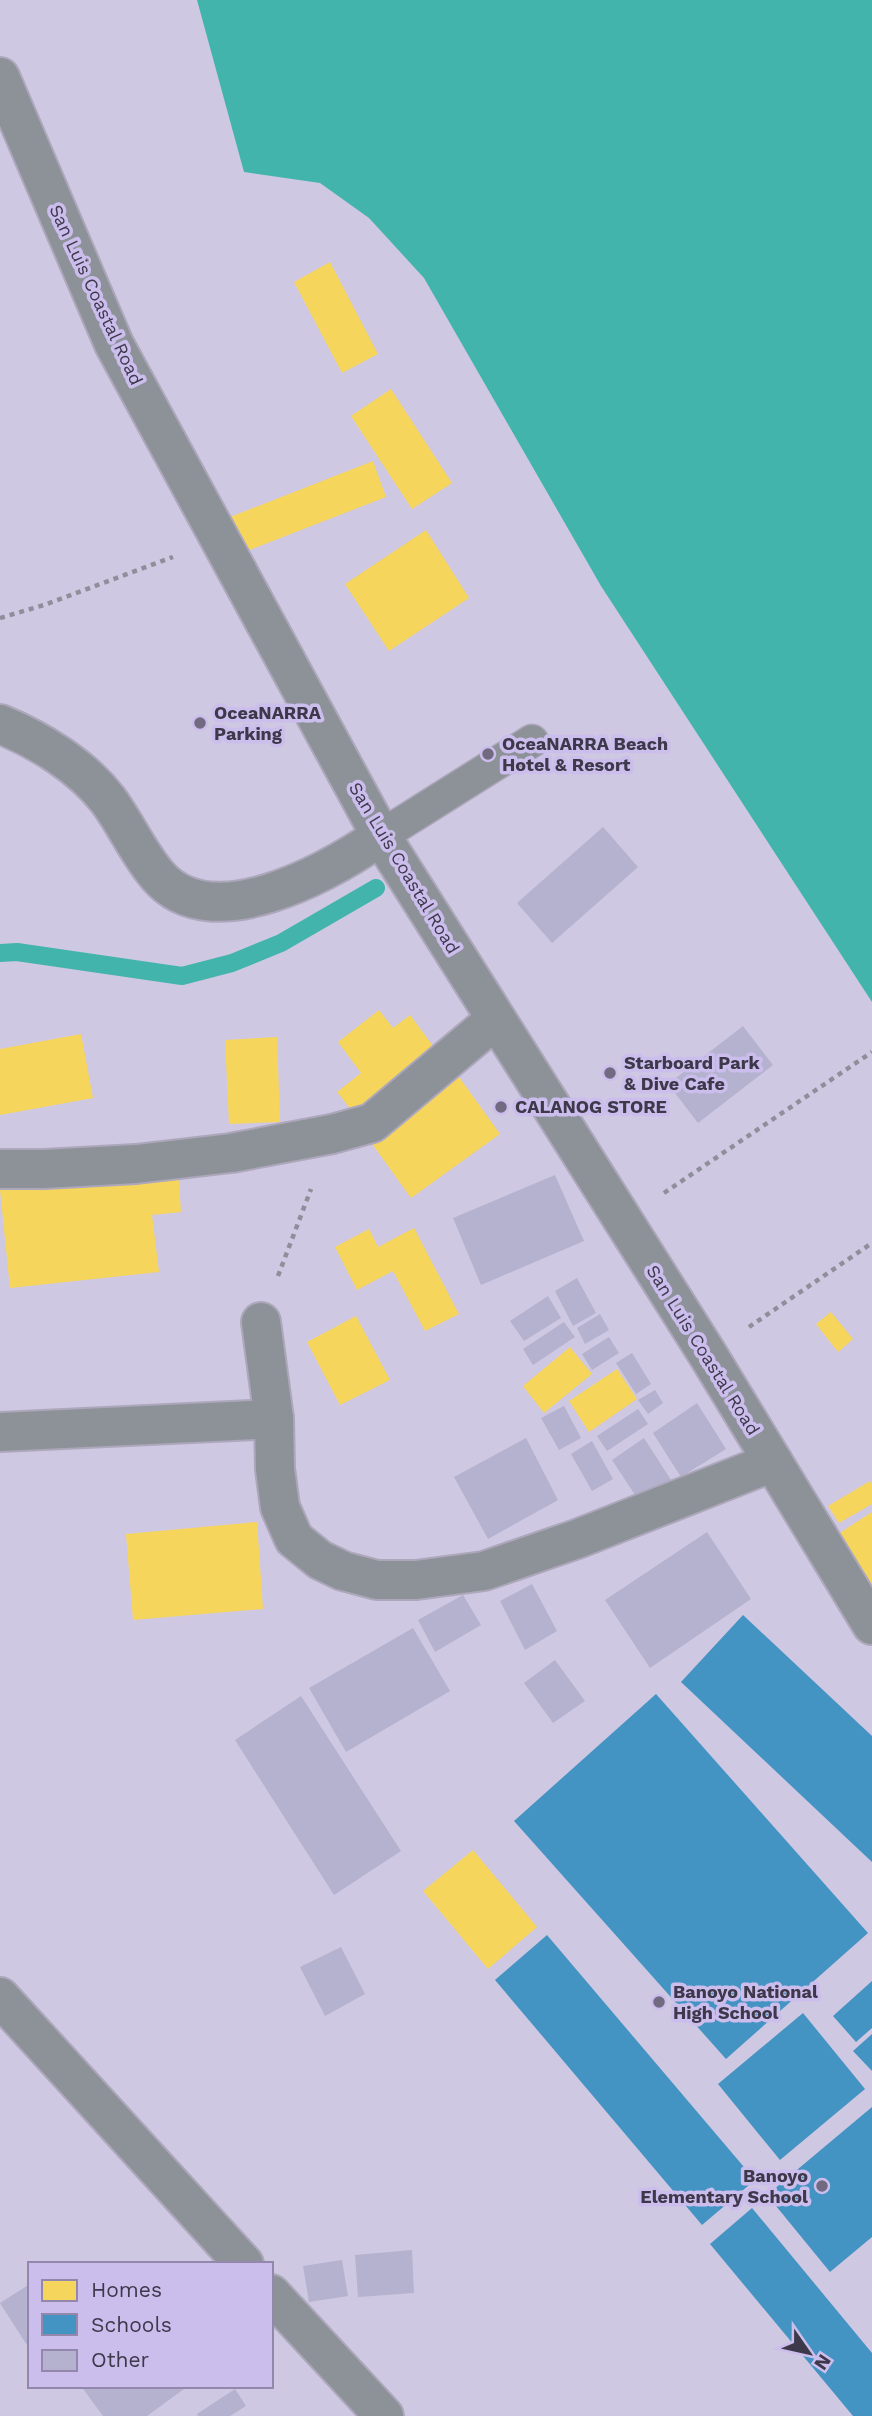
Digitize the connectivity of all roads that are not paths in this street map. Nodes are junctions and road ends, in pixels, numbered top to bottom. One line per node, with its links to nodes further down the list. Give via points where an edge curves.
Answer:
1 (0, 77): 4 (street, San Luis Coastal Road, via 114,344)
2 (0, 724): 4 (street, via 52,751 80,773 107,799 159,877 193,897 223,901 283,890)
3 (532, 741): 4 (lane)
4 (381, 836): 5 (street, San Luis Coastal Road)
5 (496, 1019): 6 (street, via 372,1124 231,1153 136,1164); 10 (street, San Luis Coastal Road)
6 (0, 1169)
7 (261, 1322): 8 (street)
8 (274, 1419): 9 (street); 10 (street, via 280,1507 295,1539 342,1571 377,1580 484,1571)
9 (0, 1432)
10 (773, 1462): 11 (street, San Luis Coastal Road)
11 (872, 1625)
12 (0, 1997): 13 (street)
13 (242, 2262)
14 (273, 2296): 15 (street)
15 (384, 2416)

